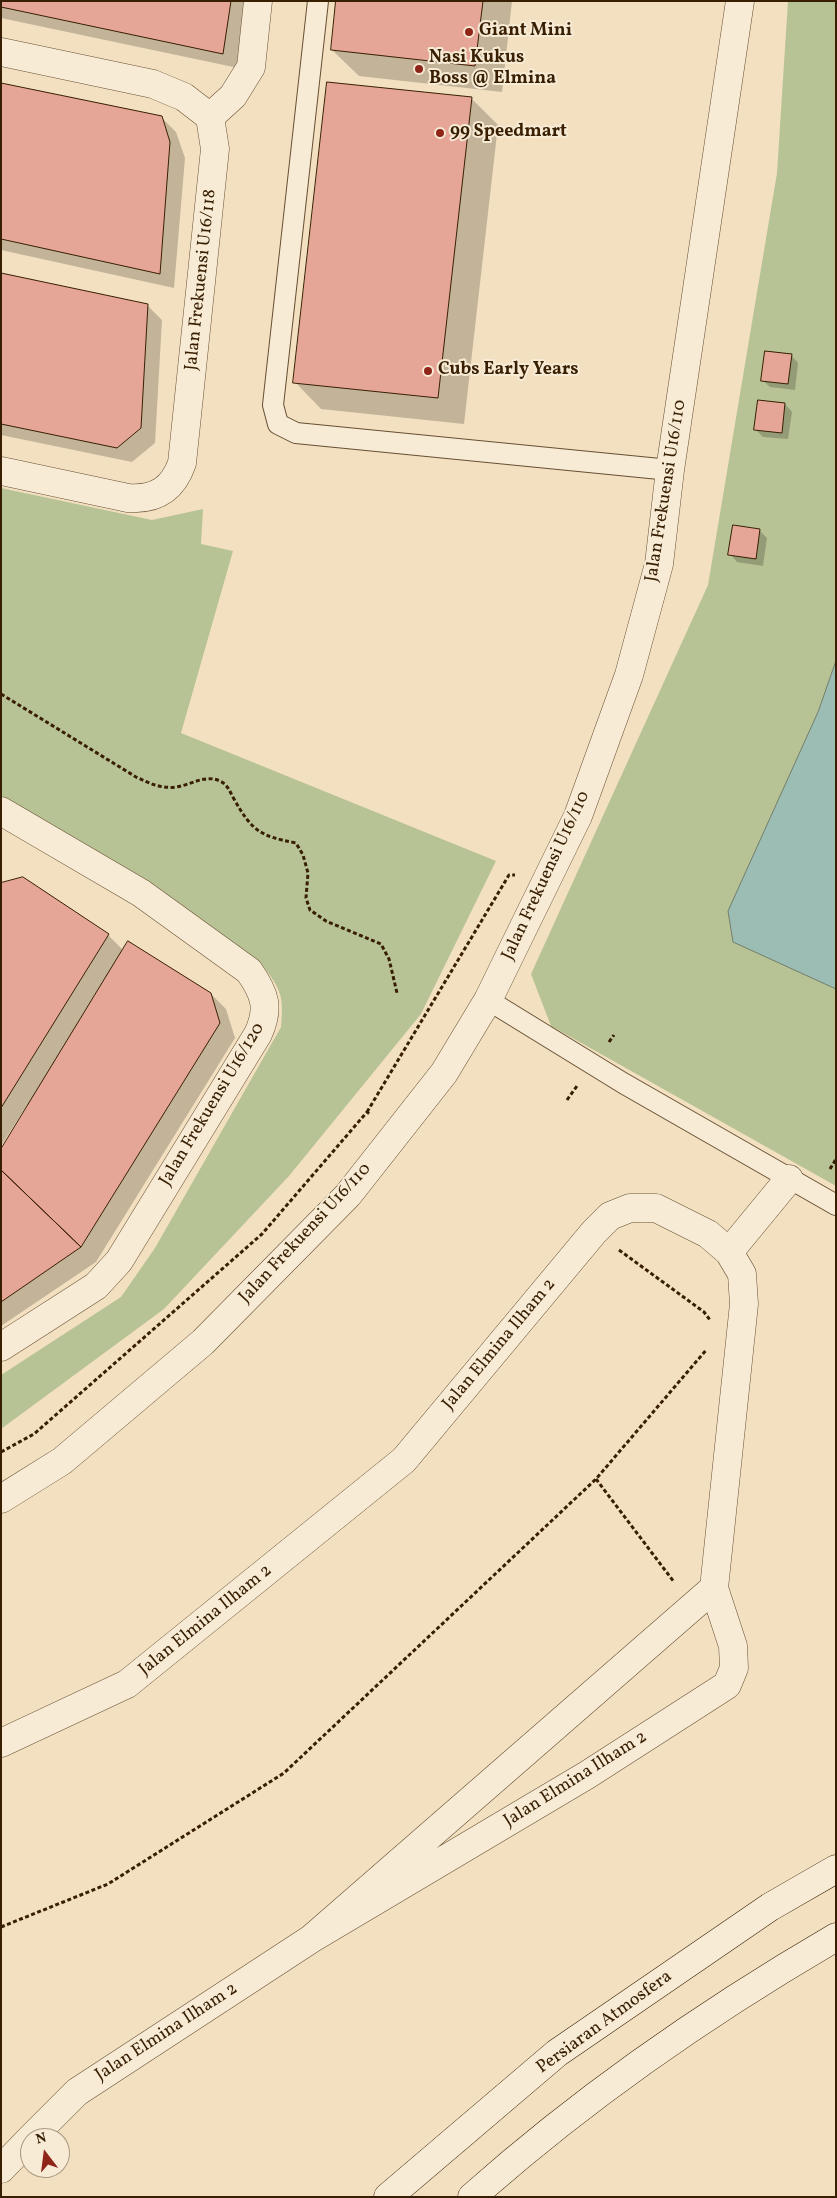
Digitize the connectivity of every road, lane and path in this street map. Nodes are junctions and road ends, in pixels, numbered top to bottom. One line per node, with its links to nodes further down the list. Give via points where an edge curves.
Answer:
1 (258, 1): 5 (street, via 251,67 233,96)
2 (318, 1): 6 (lane, via 273,405 278,424 296,433)
3 (740, 1): 6 (street, Jalan Frekuensi U16/110)
4 (1, 52): 5 (street, via 153,84 184,97)
5 (210, 116): 7 (street, Jalan Frekuensi U16/118, via 215,149 213,183 182,463 177,477 156,496 142,499)
6 (670, 470): 10 (street, Jalan Frekuensi U16/110, via 659,564 629,675 578,816)
7 (1, 471)
8 (1, 694): 11 (path, via 155,786 176,787 205,778 227,785 258,833 296,843 308,873 306,898 310,910 326,921 381,944 389,960)
9 (1, 811): 23 (street, Jalan Frekuensi U16/120, via 141,894 249,971 264,999 266,1017 119,1261 96,1286)
10 (543, 887): 12 (street, Jalan Frekuensi U16/110); 13 (path, via 518,874 509,876)
11 (397, 993)
12 (488, 1000): 14 (street, Jalan Frekuensi U16/110, via 444,1073); 17 (lane)
13 (367, 1112): 14 (path); 24 (path, via 262,1234 34,1434)
14 (398, 1133): 26 (street, Jalan Frekuensi U16/110, via 348,1195 204,1342 62,1461)
15 (836, 1160): 16 (path)
16 (830, 1169)
17 (788, 1178): 18 (lane); 20 (street)
18 (836, 1206)
19 (594, 1232): 20 (street, Jalan Elmina Ilham 2, via 610,1216 630,1208 656,1208 708,1234); 21 (path, via 704,1312); 29 (street, Jalan Elmina Ilham 2, via 404,1460 127,1684)
20 (729, 1252): 27 (street, Jalan Elmina Ilham 2, via 742,1274 744,1304)
21 (712, 1322)
22 (710, 1346): 25 (path)
23 (1, 1347)
24 (1, 1452)
25 (596, 1479): 28 (path); 31 (path, via 284,1773 108,1884)
26 (1, 1499)
27 (714, 1588): 28 (street, Jalan Elmina Ilham 2); 33 (street, Jalan Elmina Ilham 2, via 733,1646 734,1668 727,1685 587,1775)
28 (693, 1608): 33 (street, Jalan Elmina Ilham 2)
29 (1, 1743)
30 (836, 1869): 37 (street, Persiaran Atmosfera, via 770,1907 557,2053)
31 (1, 1927)
32 (836, 1937): 38 (street, via 758,1982 598,2095)
33 (311, 1939): 34 (street, Jalan Elmina Ilham 2, via 77,2092)
34 (42, 2128)
35 (20, 2150): 36 (street, Jalan Elmina Ilham 2)
36 (1, 2169)
37 (388, 2197)
38 (472, 2197)

